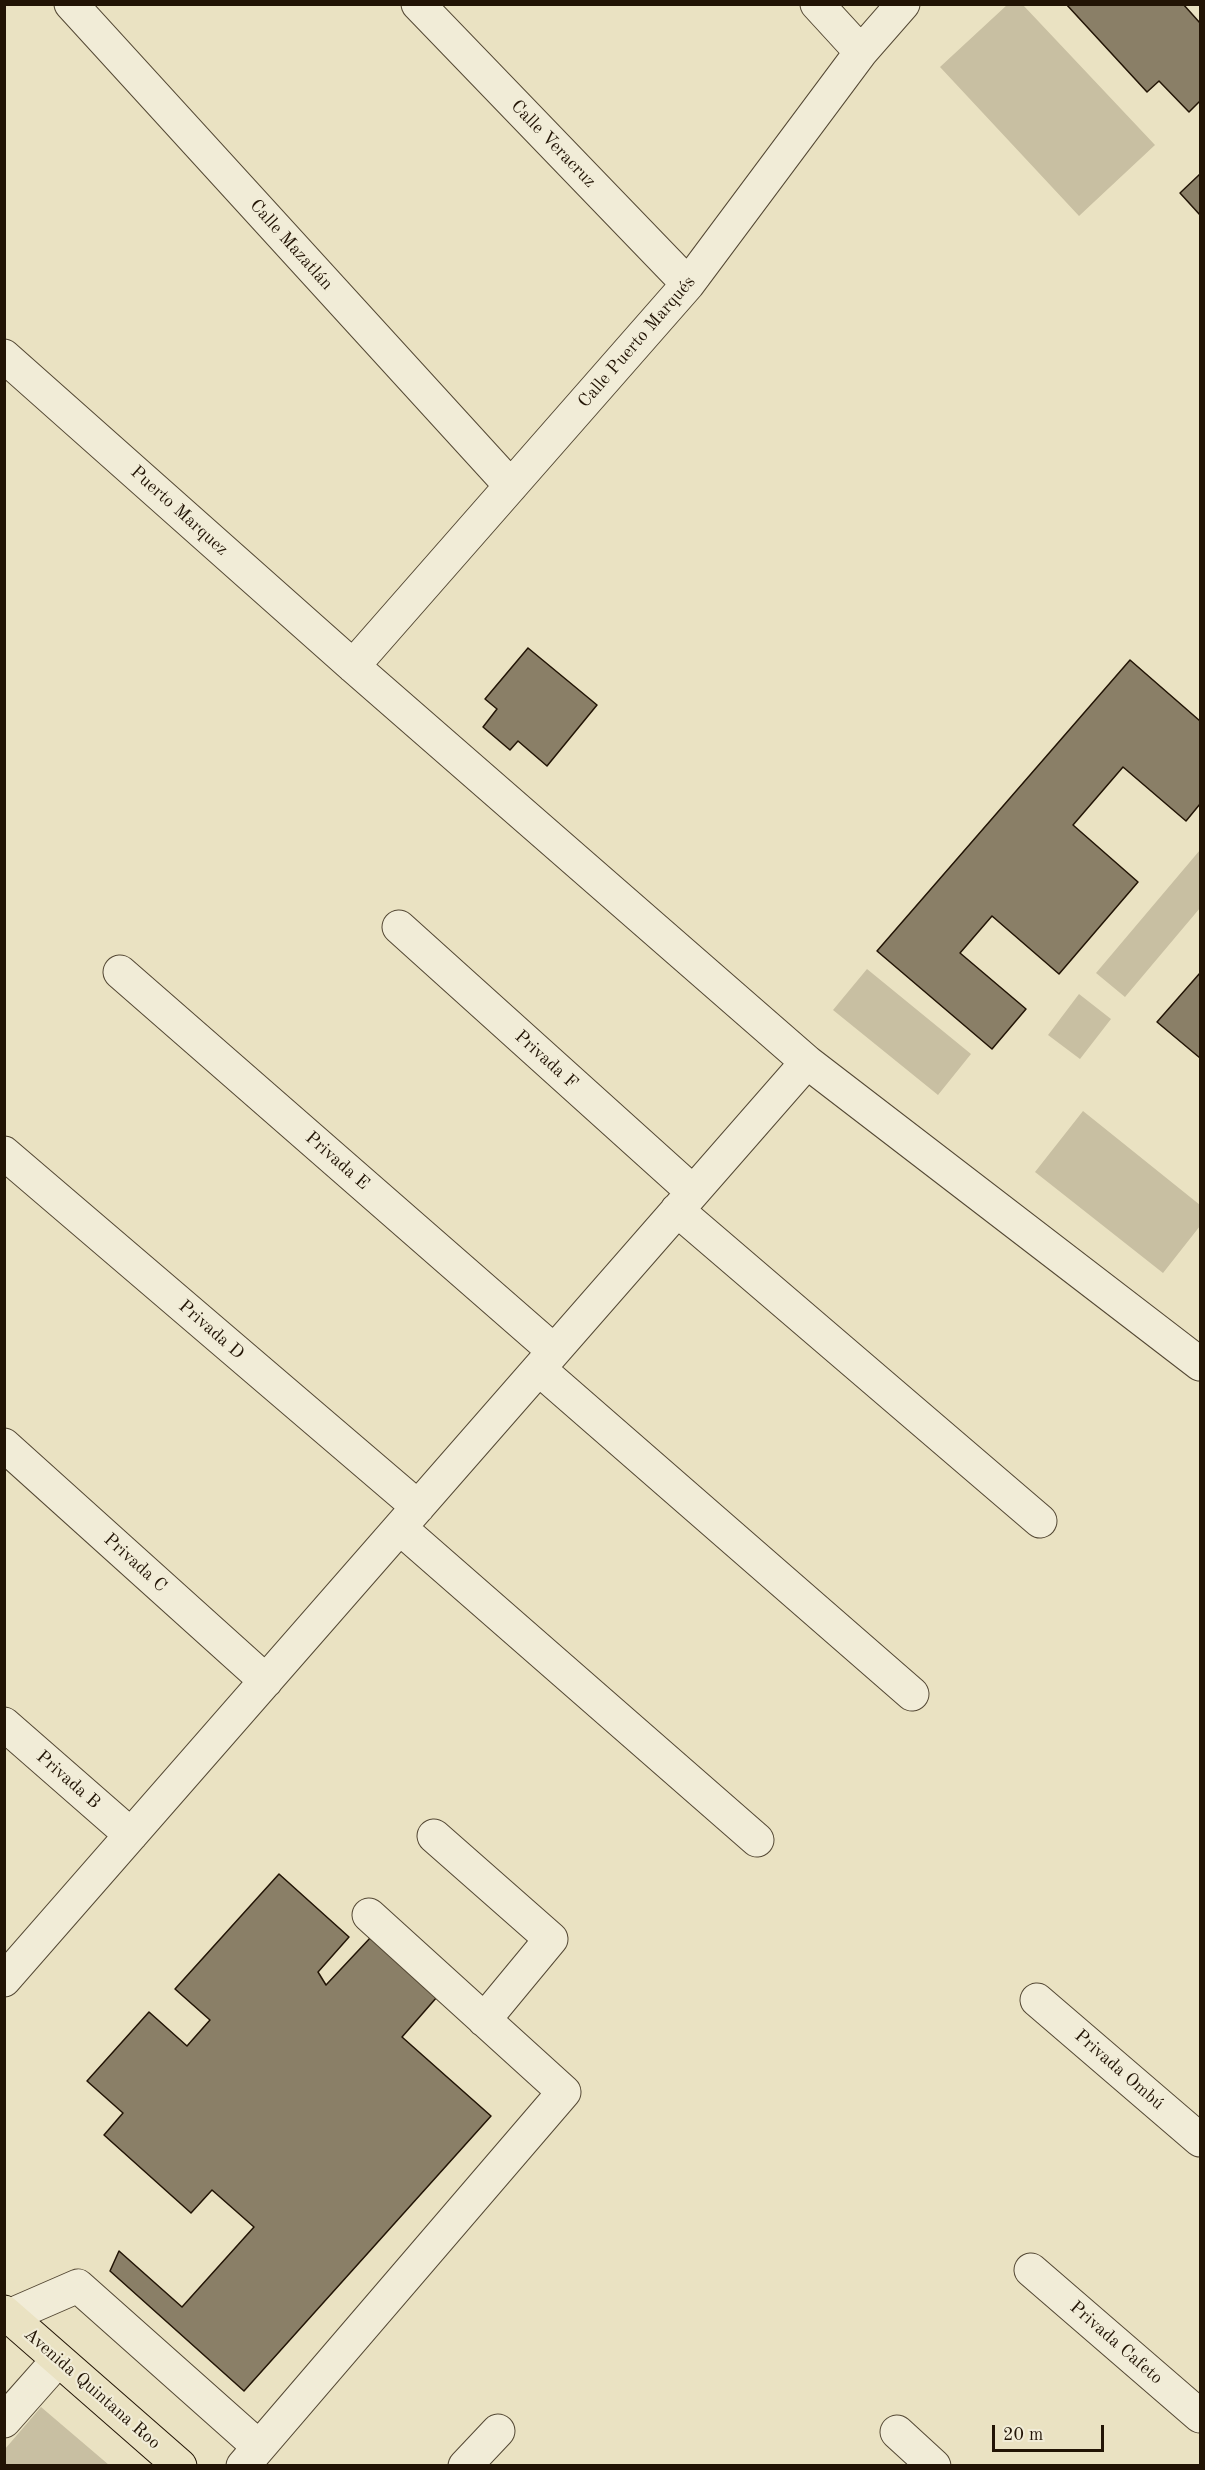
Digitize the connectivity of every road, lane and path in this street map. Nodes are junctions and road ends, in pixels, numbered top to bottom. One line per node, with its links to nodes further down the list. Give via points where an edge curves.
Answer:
1 (71, 4): 8 (street, Calle Mazatlán)
2 (418, 4): 6 (street, Calle Veracruz)
3 (818, 4): 5 (street)
4 (903, 4): 5 (street, Calle Puerto Marqués)
5 (861, 52): 6 (street, Calle Puerto Marqués)
6 (688, 284): 8 (street, Calle Puerto Marqués)
7 (4, 356): 9 (street, Puerto Marquez)
8 (511, 486): 9 (street, Calle Puerto Marqués)
9 (353, 666): 12 (street, Puerto Marquez)
10 (399, 927): 14 (street, Privada F)
11 (120, 972): 16 (street, Privada E)
12 (807, 1062): 14 (street); 15 (street, Puerto Marquez)
13 (4, 1153): 18 (street, Privada D)
14 (685, 1201): 16 (street); 19 (street, Privada F)
15 (1195, 1349)
16 (547, 1360): 18 (street); 21 (street, Privada E)
17 (4, 1445): 20 (street, Privada C)
18 (409, 1518): 20 (street); 25 (street, Privada D)
19 (1040, 1521)
20 (266, 1681): 23 (street)
21 (912, 1694)
22 (4, 1724): 23 (street, Privada B)
23 (131, 1835): 27 (street)
24 (434, 1836): 29 (street, via 551,1939)
25 (757, 1840)
26 (369, 1915): 29 (street)
27 (4, 1980)
28 (1037, 2000): 30 (street, Privada Ombú)
29 (484, 2020): 38 (street, via 564,2092)
30 (1200, 2140)
31 (1031, 2270): 34 (street, Privada Cafeto)
32 (7, 2314): 33 (main road, Avenida Quintana Roo); 38 (street, via 78,2286)
33 (58, 2360): 35 (street); 39 (main road, Avenida Quintana Roo)
34 (1200, 2416)
35 (4, 2421)
36 (498, 2431): 40 (street)
37 (897, 2432): 41 (street)
38 (251, 2456)
39 (180, 2466)
40 (465, 2466)
41 (934, 2466)

